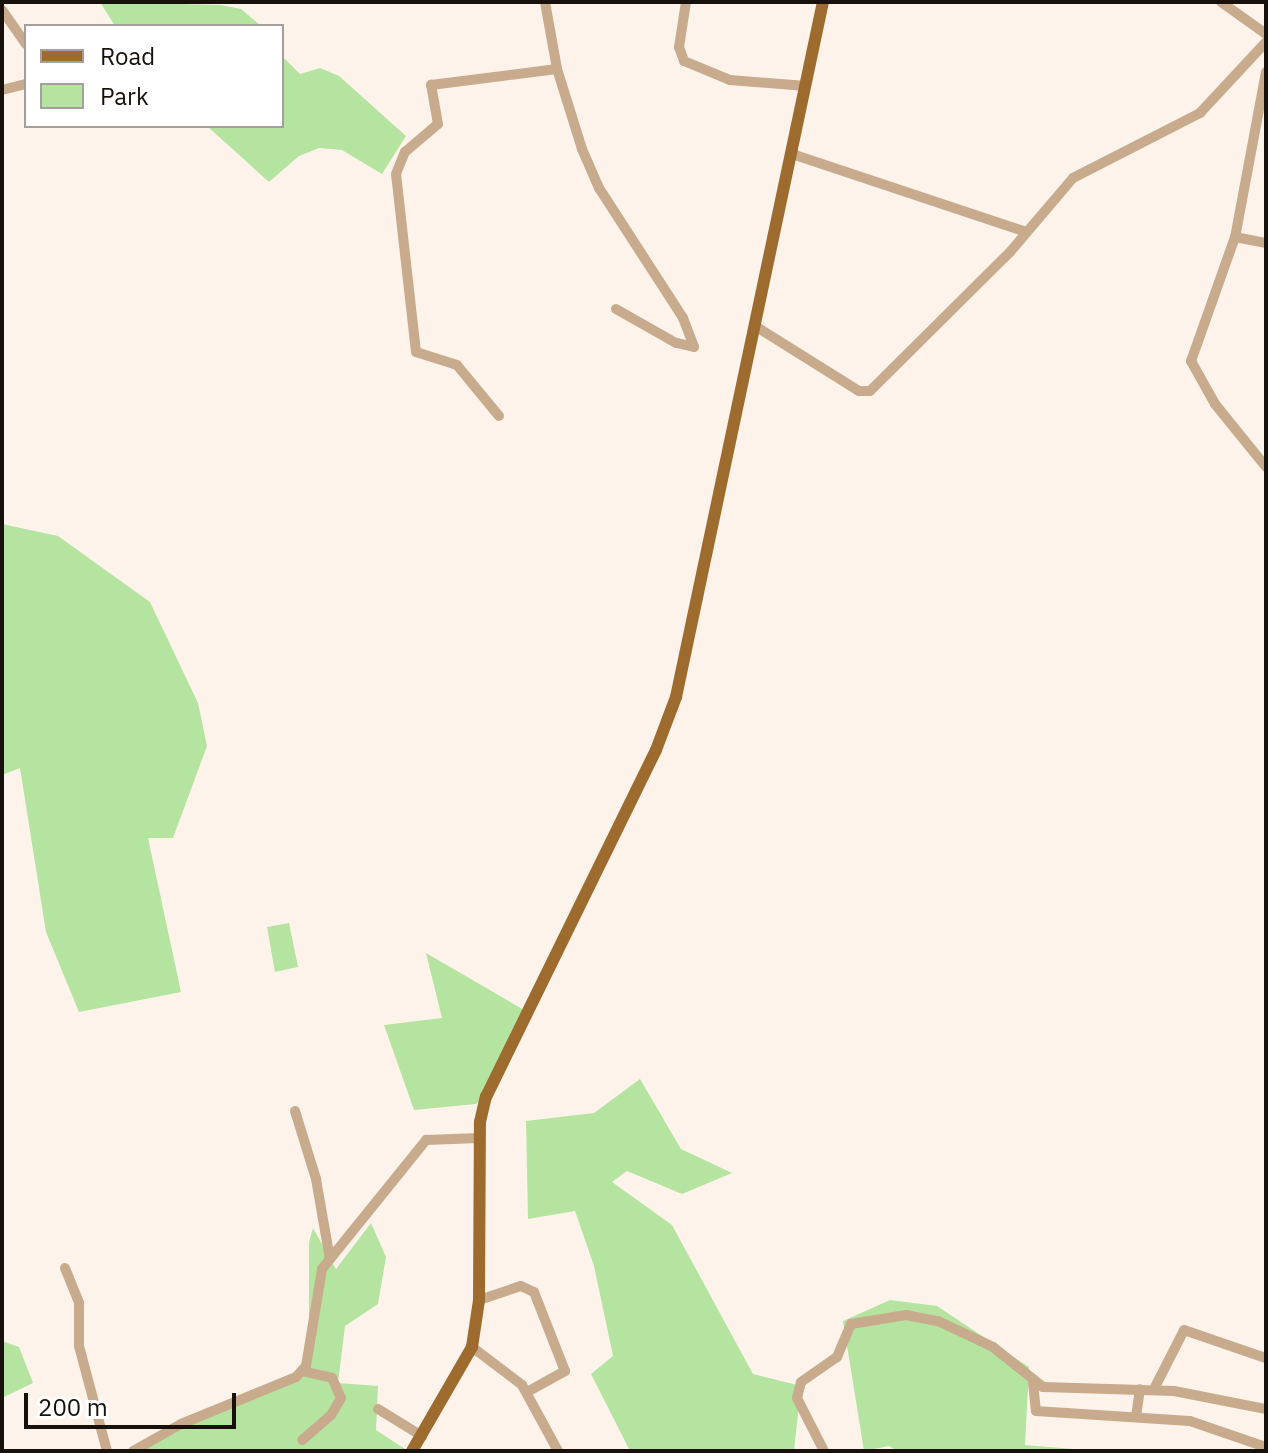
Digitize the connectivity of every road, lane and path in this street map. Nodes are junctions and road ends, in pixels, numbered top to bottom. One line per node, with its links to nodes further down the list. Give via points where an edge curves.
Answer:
1 (545, 2): 9 (street)
2 (686, 2): 12 (street, via 679,47 684,61 730,80)
3 (823, 2): 12 (main road)
4 (1221, 2): 6 (street)
5 (2, 10): 7 (street)
6 (1266, 34)
7 (24, 41)
8 (1266, 42): 15 (street, via 1200,113 1073,178)
9 (557, 69): 18 (street, via 599,188 674,303 694,347 676,343); 20 (street, via 431,85 437,127 405,152 396,174 416,352 457,365)
10 (1266, 72): 16 (street)
11 (24, 84): 13 (street)
12 (806, 86): 14 (main road)
13 (2, 90)
14 (792, 154): 15 (street); 19 (main road)
15 (1026, 232): 19 (street, via 870,391 859,391)
16 (1235, 237): 17 (street); 21 (street, via 1191,361 1215,404)
17 (1266, 243)
18 (616, 309)
19 (755, 326): 23 (main road, via 676,697 656,750 496,1070)
20 (499, 416)
21 (1266, 467)
22 (295, 1111): 24 (street, via 316,1179)
23 (479, 1138): 24 (street, via 426,1140); 26 (main road)
24 (330, 1259): 29 (street, via 318,1278)
25 (65, 1268): 40 (street, via 79,1303 79,1346)
26 (479, 1300): 27 (main road); 33 (street, via 521,1286 534,1292 565,1371)
27 (472, 1347): 33 (street, via 512,1374); 37 (main road)
28 (1266, 1358): 32 (street, via 1184,1330)
29 (302, 1371): 38 (street, via 332,1378 341,1398 331,1415); 41 (street)
30 (1033, 1383): 31 (street, via 1049,1388); 36 (street, via 1036,1411); 44 (street, via 1003,1353 938,1321 906,1315 857,1322 847,1328 837,1357 796,1390)
31 (1140, 1389): 32 (street); 36 (street)
32 (1154, 1389): 35 (street)
33 (527, 1392): 43 (street)
34 (378, 1409): 37 (street)
35 (1266, 1409)
36 (1136, 1417): 39 (street, via 1201,1423)
37 (422, 1436): 42 (main road)
38 (302, 1440)
39 (1266, 1447)
40 (107, 1451)
41 (133, 1451)
42 (412, 1451)
43 (558, 1451)
44 (824, 1451)

